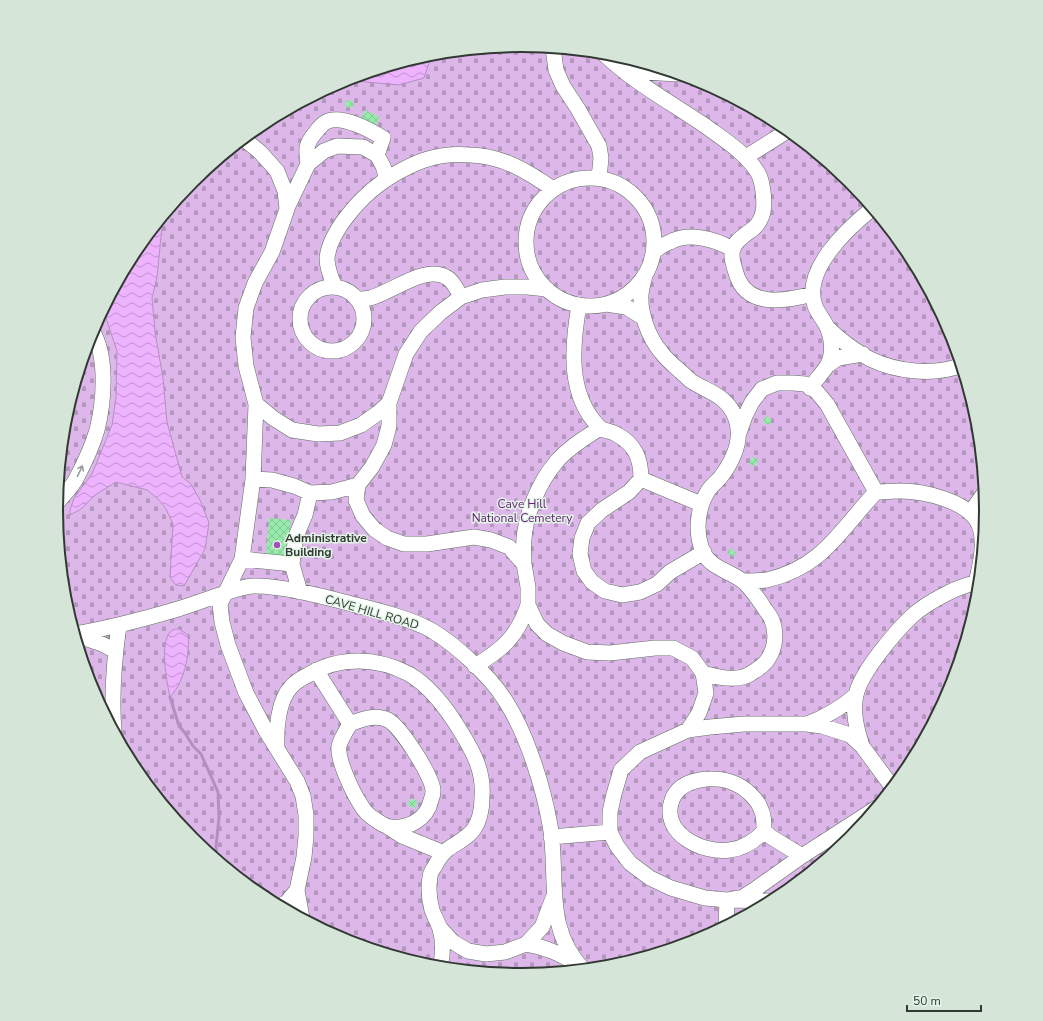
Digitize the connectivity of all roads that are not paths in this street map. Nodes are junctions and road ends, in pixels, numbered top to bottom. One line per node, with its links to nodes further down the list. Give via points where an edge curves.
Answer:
1 (554, 53): 10 (street, via 556,70 563,86 599,146)
2 (613, 61): 3 (street)
3 (623, 70): 4 (street); 8 (street)
4 (656, 72)
5 (783, 134): 8 (street)
6 (248, 142): 13 (street, via 277,171 285,191)
7 (377, 155): 9 (street, via 363,146 337,146 324,151); 9 (street, via 383,138 371,130 335,120 326,122 309,140 306,149); 11 (street)
8 (746, 157): 15 (street, via 759,174 763,193 763,213 755,227 738,240)
9 (308, 164): 13 (street)
10 (599, 178): 12 (street, via 567,182); 16 (street, via 619,184 635,196 647,212 654,231)
11 (387, 179): 12 (street, via 427,160 449,155 471,155 512,163); 18 (street, via 346,217 333,236 327,258)
12 (553, 190): 19 (street, via 539,203 530,219 526,238 532,269)
13 (287, 209): 33 (street, via 272,252 255,283 246,308 246,366)
14 (869, 212): 20 (street, via 834,244 821,265)
15 (732, 249): 16 (street, via 712,240 687,238 671,241); 20 (street, via 738,280 749,294 763,299 787,300)
16 (654, 251): 17 (street)
17 (645, 275): 23 (street, via 621,298); 25 (street, via 641,296)
18 (335, 287): 22 (street, via 351,293); 22 (street, via 314,292 301,309 302,331 316,346 338,350 356,339 362,330 364,320)
19 (547, 289): 21 (street, via 505,287 482,290); 24 (street, via 562,299)
20 (813, 294): 26 (street, via 815,306)
21 (461, 297): 22 (street, via 449,279 431,274 370,298); 32 (street, via 421,331 406,354)
22 (357, 299)
23 (605, 304): 24 (street); 25 (street, via 626,307)
24 (579, 305): 34 (street, via 574,331 575,379 581,400)
25 (644, 318): 35 (street, via 660,351 691,381 720,397 732,408)
26 (828, 328): 28 (street, via 838,338); 29 (street, via 832,342)
27 (96, 340): 41 (street, one-way to 27, via 75,480 96,431 102,404 103,369)
28 (863, 354): 29 (street, via 838,358); 30 (street, via 886,365 919,371)
29 (828, 365): 31 (street)
30 (957, 367)
31 (810, 388): 35 (street, via 805,384 777,383 762,389 752,402); 39 (street, via 827,404)
32 (389, 403): 33 (street, via 361,425 340,433 318,434 292,430); 38 (street, via 389,426 384,445)
33 (256, 404): 36 (street)
34 (600, 428): 37 (street, via 616,433 629,443 637,454 641,466); 49 (street, via 571,448 557,461 545,478 535,497 528,520 524,539)
35 (738, 435): 43 (street, via 735,452 729,465 708,490)
36 (253, 479): 40 (street, via 272,480); 47 (street)
37 (641, 479): 43 (street); 46 (street, via 629,492 588,523 582,538 580,554 584,571 592,582 605,591 622,595 640,592 657,584 670,572)
38 (358, 485): 40 (street, via 332,492); 49 (street, via 356,500 363,516 374,529 387,538 404,544 427,544 474,537 491,540 509,547)
39 (876, 492): 44 (street, via 926,494 953,502); 50 (street, via 814,560 788,574 766,580)
40 (310, 493): 48 (street, via 296,536)
41 (64, 495)
42 (980, 499): 44 (street)
43 (701, 504): 46 (street, via 698,520)
44 (970, 512): 45 (street)
45 (979, 528)
46 (704, 552): 50 (street, via 712,564)
47 (242, 560): 48 (street); 53 (street)
48 (292, 564): 52 (street)
49 (524, 564): 54 (street)
50 (743, 581): 61 (street, via 771,619 776,634 768,659 760,668 746,676 715,677)
51 (974, 584): 62 (street, via 932,601 912,615 874,661 863,677)
52 (300, 592): 53 (street, CAVE HILL ROAD, via 255,586); 59 (street, CAVE HILL ROAD, via 385,613 431,630 460,651)
53 (224, 594): 55 (street, CAVE HILL ROAD); 68 (street, via 220,604 228,645 246,693)
54 (528, 605): 59 (street, via 514,635); 61 (street, via 537,624 563,644 587,652 610,653 673,648 692,658)
55 (119, 625): 56 (street, CAVE HILL ROAD); 58 (street)
56 (80, 634)
57 (81, 637): 58 (street)
58 (115, 651): 63 (street)
59 (475, 666): 74 (street, CAVE HILL ROAD, via 494,685 515,718 538,777)
60 (316, 670): 64 (street); 68 (street, via 290,687 284,698 276,735); 75 (street, via 350,660 370,661 392,667 409,674 422,684 458,727 478,763 482,778 482,797 480,814 474,830)
61 (702, 673): 66 (street, via 706,693 699,713)
62 (856, 695): 65 (street, via 826,717); 67 (street, via 856,726)
63 (105, 702)
64 (350, 724): 71 (street, via 339,746 339,757 362,807 374,819); 71 (street, via 373,717 388,720 402,733 428,775 433,791 429,809 419,820 405,827)
65 (806, 724): 66 (street, via 744,724); 67 (street, via 850,735)
66 (688, 730): 73 (street, via 640,752 621,770 614,794)
67 (862, 746): 69 (street)
68 (277, 748): 77 (street, via 303,796 306,815 304,857)
69 (890, 783)
70 (862, 817): 76 (street)
71 (388, 827): 75 (street, via 402,836)
72 (764, 831): 72 (street, via 764,817 760,806 737,784 705,779 692,782 679,788 672,800 670,815 675,830 685,839 698,845 730,850 745,846); 76 (street)
73 (610, 832): 74 (street); 79 (street, via 630,863 650,878 671,888 705,898)
74 (551, 837): 78 (street, CAVE HILL ROAD)
75 (444, 853): 84 (street, via 430,875 428,890 432,910)
76 (802, 856): 79 (street, via 744,897)
77 (297, 890): 81 (street); 82 (street)
78 (554, 896): 85 (street, via 542,927); 88 (street, CAVE HILL ROAD, via 565,944)
79 (727, 900): 80 (street); 83 (street)
80 (762, 901)
81 (285, 903)
82 (301, 913)
83 (726, 921)
84 (440, 928): 85 (street, via 453,942 468,951 499,953); 86 (street)
85 (526, 944): 87 (street, via 542,946)
86 (441, 962)
87 (578, 965)
88 (580, 965)

